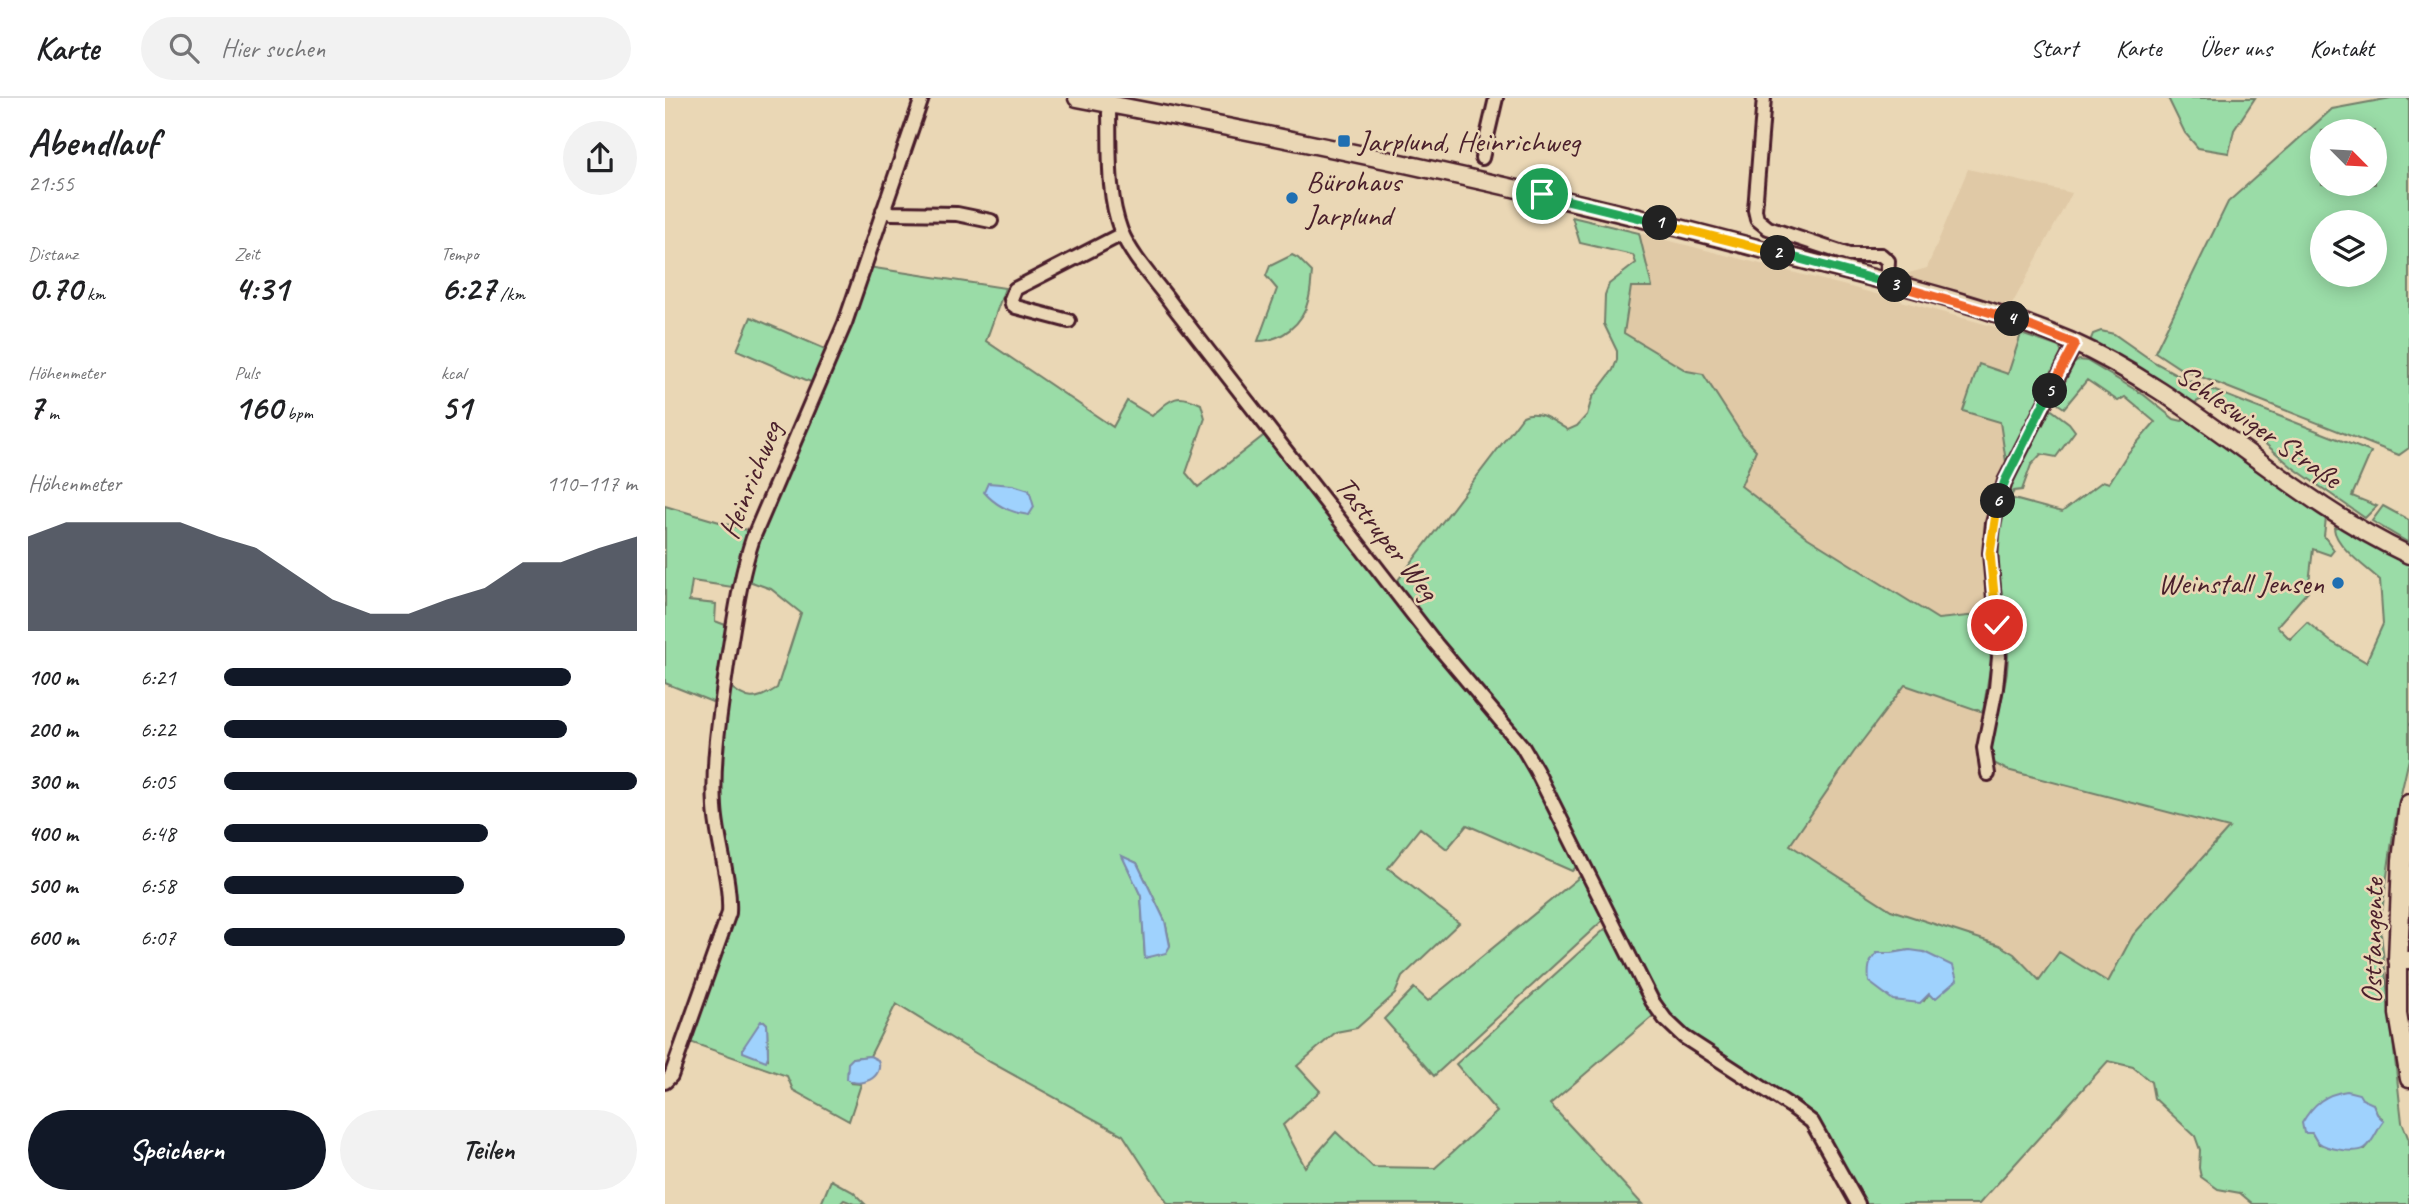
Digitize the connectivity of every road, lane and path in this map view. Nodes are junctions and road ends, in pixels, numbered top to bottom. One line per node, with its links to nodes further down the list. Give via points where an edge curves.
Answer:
1 (922, 98): 7 (street, Heinrichweg)
2 (1077, 98): 5 (main road, Schleswiger Straße)
3 (1496, 98): 6 (street)
4 (1764, 98): 10 (street, via 1757,219 1768,228 1849,255 1881,255 1888,261)
5 (1111, 104): 9 (street, Tastruper Weg, via 1112,202); 10 (main road, Schleswiger Straße, via 1542,194)
6 (1482, 158)
7 (883, 210): 8 (street, via 957,214); 18 (street, Heinrichweg, via 845,323 742,572 714,773 729,913)
8 (991, 221)
9 (1122, 234): 11 (street, via 1015,289 1011,299 1016,307); 19 (street, Tastruper Weg, via 1436,645 1521,746 1652,1001 1684,1037 1812,1122)
10 (1887, 282): 12 (main road, Schleswiger Straße, via 2016,320)
11 (1069, 321)
12 (2075, 344): 13 (main road, Schleswiger Straße, via 2150,383 2335,514); 14 (street, via 2005,481 1993,523 1990,553 1999,657 1984,748)
13 (2409, 555)
14 (1988, 774)
15 (2409, 804): 16 (highway, Osttangente, via 2402,860)
16 (2403, 968): 17 (main road, Osttangente, via 2398,1014)
17 (2409, 1079)
18 (665, 1082)
19 (1858, 1204)

